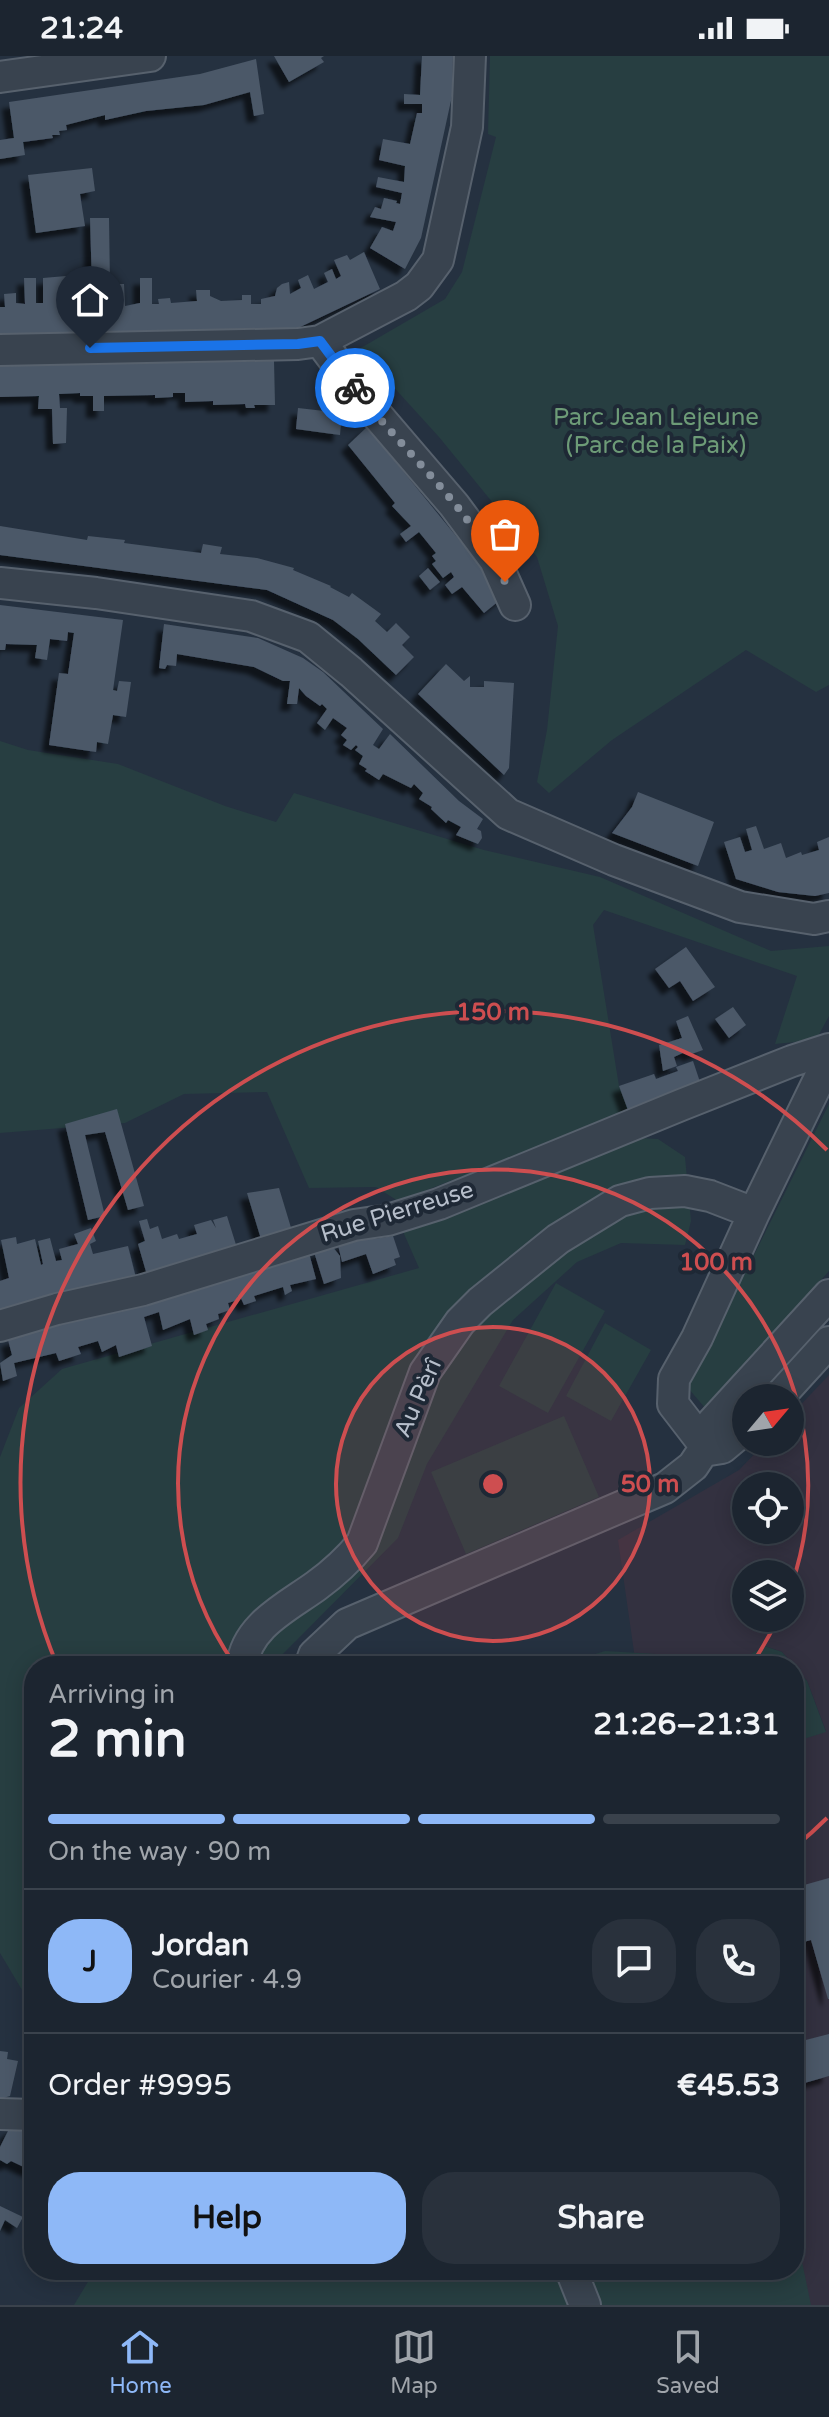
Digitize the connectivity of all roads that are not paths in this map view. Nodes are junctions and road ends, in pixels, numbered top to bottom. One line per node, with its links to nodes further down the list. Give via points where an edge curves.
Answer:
1 (150, 56): 3 (street)
2 (470, 56): 4 (street, via 467,127 438,260 406,296)
3 (0, 77)
4 (320, 341): 5 (street); 7 (street, via 495,560)
5 (0, 350)
6 (0, 583): 8 (street, via 251,616 308,637 508,814 740,907 814,919)
7 (515, 605)
8 (829, 916)
9 (829, 1049): 13 (street, Rue Pierreuse, via 439,1204)
10 (829, 1059): 11 (street)
11 (754, 1213): 17 (street, via 674,1379 673,1404); 18 (street, Au Pèrî, via 685,1191 620,1201 558,1239 480,1302 425,1372 362,1543 345,1564 262,1626)
12 (829, 1295): 17 (street, via 712,1423)
13 (0, 1326)
14 (829, 1342): 15 (street)
15 (791, 1384)
16 (732, 1440): 17 (street, via 722,1448)
17 (703, 1447): 19 (street, via 693,1466 665,1488 347,1624)
18 (245, 1656)
19 (314, 1656)
20 (575, 2280): 21 (street)
21 (585, 2305)

